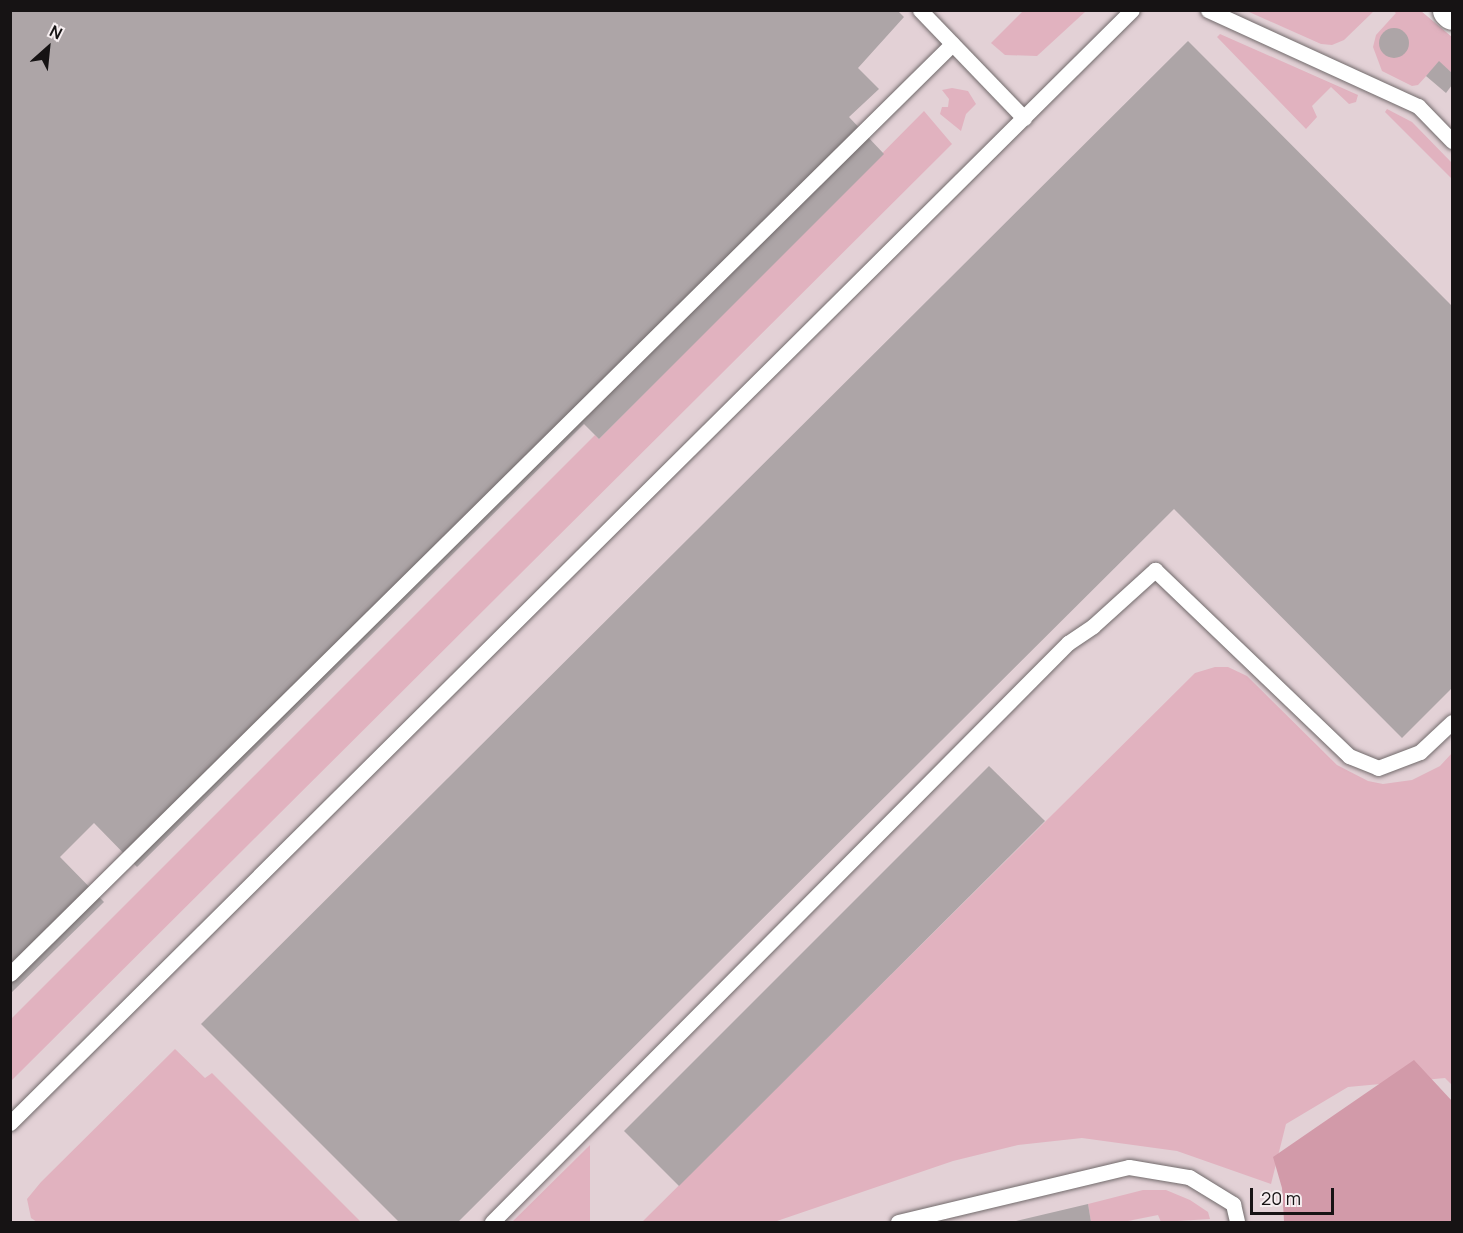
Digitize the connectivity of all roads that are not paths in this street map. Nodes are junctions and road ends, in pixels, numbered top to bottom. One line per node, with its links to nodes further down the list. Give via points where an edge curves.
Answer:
1 (920, 10): 4 (lane)
2 (1131, 10): 5 (lane)
3 (1208, 10): 6 (lane, via 1418,106)
4 (952, 44): 5 (lane); 8 (lane)
5 (1024, 118): 9 (lane)
6 (1452, 141)
7 (1452, 722): 10 (lane, via 1420,752 1378,768 1349,756 1155,570 1094,626 1068,643)
8 (10, 974)
9 (10, 1123)
10 (492, 1222)
11 (898, 1222): 12 (lane, via 1129,1167 1189,1177 1233,1204)
12 (1237, 1222)

